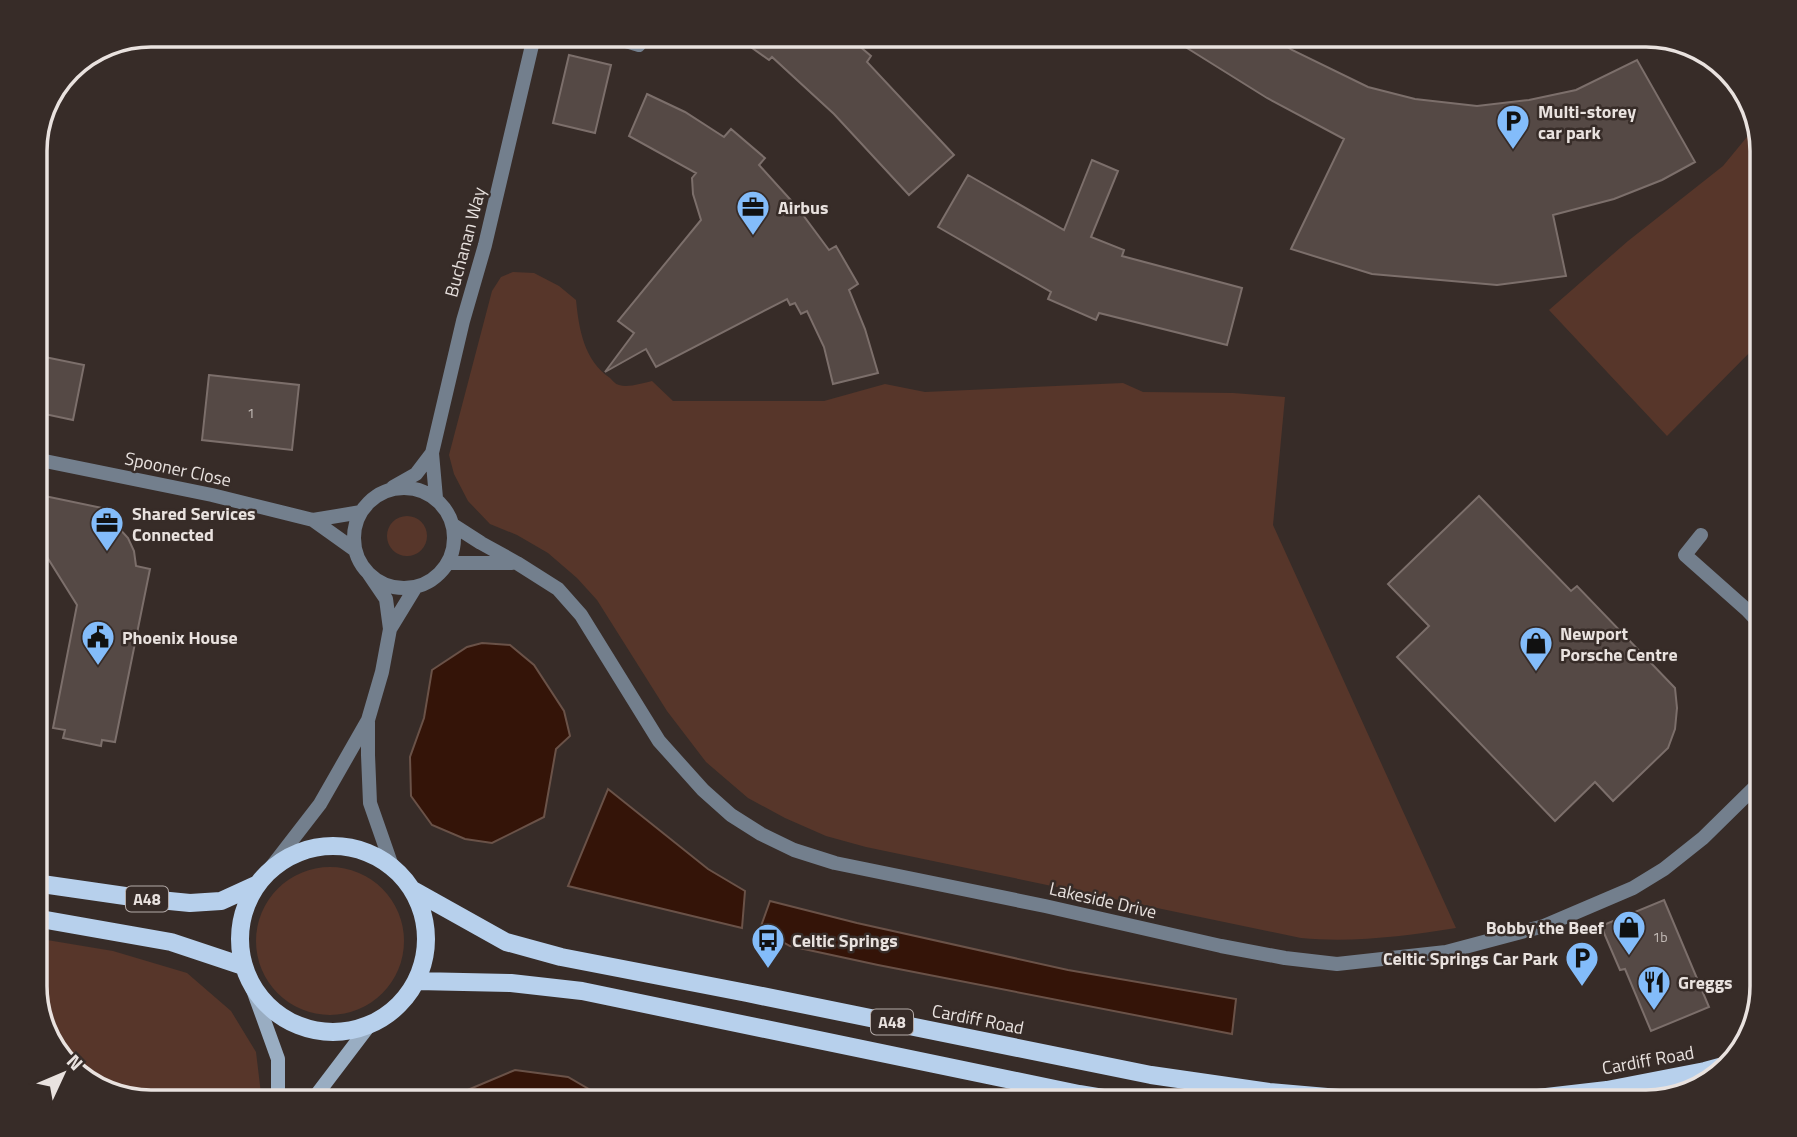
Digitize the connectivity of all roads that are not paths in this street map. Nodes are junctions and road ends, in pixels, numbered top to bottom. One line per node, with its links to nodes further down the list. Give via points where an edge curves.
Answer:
1 (533, 47): 2 (street, Buchanan Way)
2 (432, 453): 4 (street, Buchanan Way, via 416,474); 5 (street, Buchanan Way)
3 (47, 461): 7 (street, Spooner Close)
4 (386, 491): 5 (street, via 420,490); 6 (street, Buchanan Way)
5 (436, 498): 8 (street, Buchanan Way)
6 (361, 512): 7 (street, Spooner Close); 10 (street)
7 (313, 520): 10 (street, Spooner Close)
8 (453, 525): 11 (street); 12 (street, Lakeside Drive)
9 (1701, 535): 15 (street, via 1685,555)
10 (355, 550): 13 (street)
11 (448, 563): 12 (street); 14 (street, via 434,579)
12 (517, 563): 18 (street, Lakeside Drive, via 558,589 581,615 659,741 684,770 731,815 761,834 835,863 1285,958 1338,964 1408,957 1446,952 1544,926 1633,888 1664,869)
13 (369, 574): 14 (street, via 390,586); 16 (street, via 386,599)
14 (415, 588): 16 (street)
15 (1750, 613)
16 (390, 629): 17 (street)
17 (368, 720): 19 (street, via 370,803); 20 (street, via 320,804)
18 (1750, 792)
19 (392, 866): 20 (main road, Cardiff Road, via 372,853 340,845 304,849); 23 (main road, Cardiff Road)
20 (269, 870): 22 (main road, Cardiff Road)
21 (47, 885): 22 (main road, Cardiff Road / A48, via 190,903 221,901)
22 (256, 885): 25 (main road, Cardiff Road, via 242,917)
23 (413, 890): 26 (main road, Cardiff Road, via 425,918 427,948); 33 (main road, Cardiff Road / A48, via 506,942 561,957 1151,1075)
24 (47, 920): 25 (main road, A48, via 171,942)
25 (243, 966): 27 (main road, Cardiff Road)
26 (417, 981): 28 (main road, Cardiff Road, via 401,1004); 32 (main road, A48, via 511,983 582,991)
27 (252, 987): 28 (main road, Cardiff Road, via 267,1006 288,1021 323,1033); 30 (street, via 278,1059)
28 (368, 1027): 31 (street)
29 (1705, 1071): 34 (main road, Cardiff Road)
30 (278, 1090)
31 (320, 1090)
32 (1060, 1090)
33 (1255, 1090)
34 (1607, 1090)

